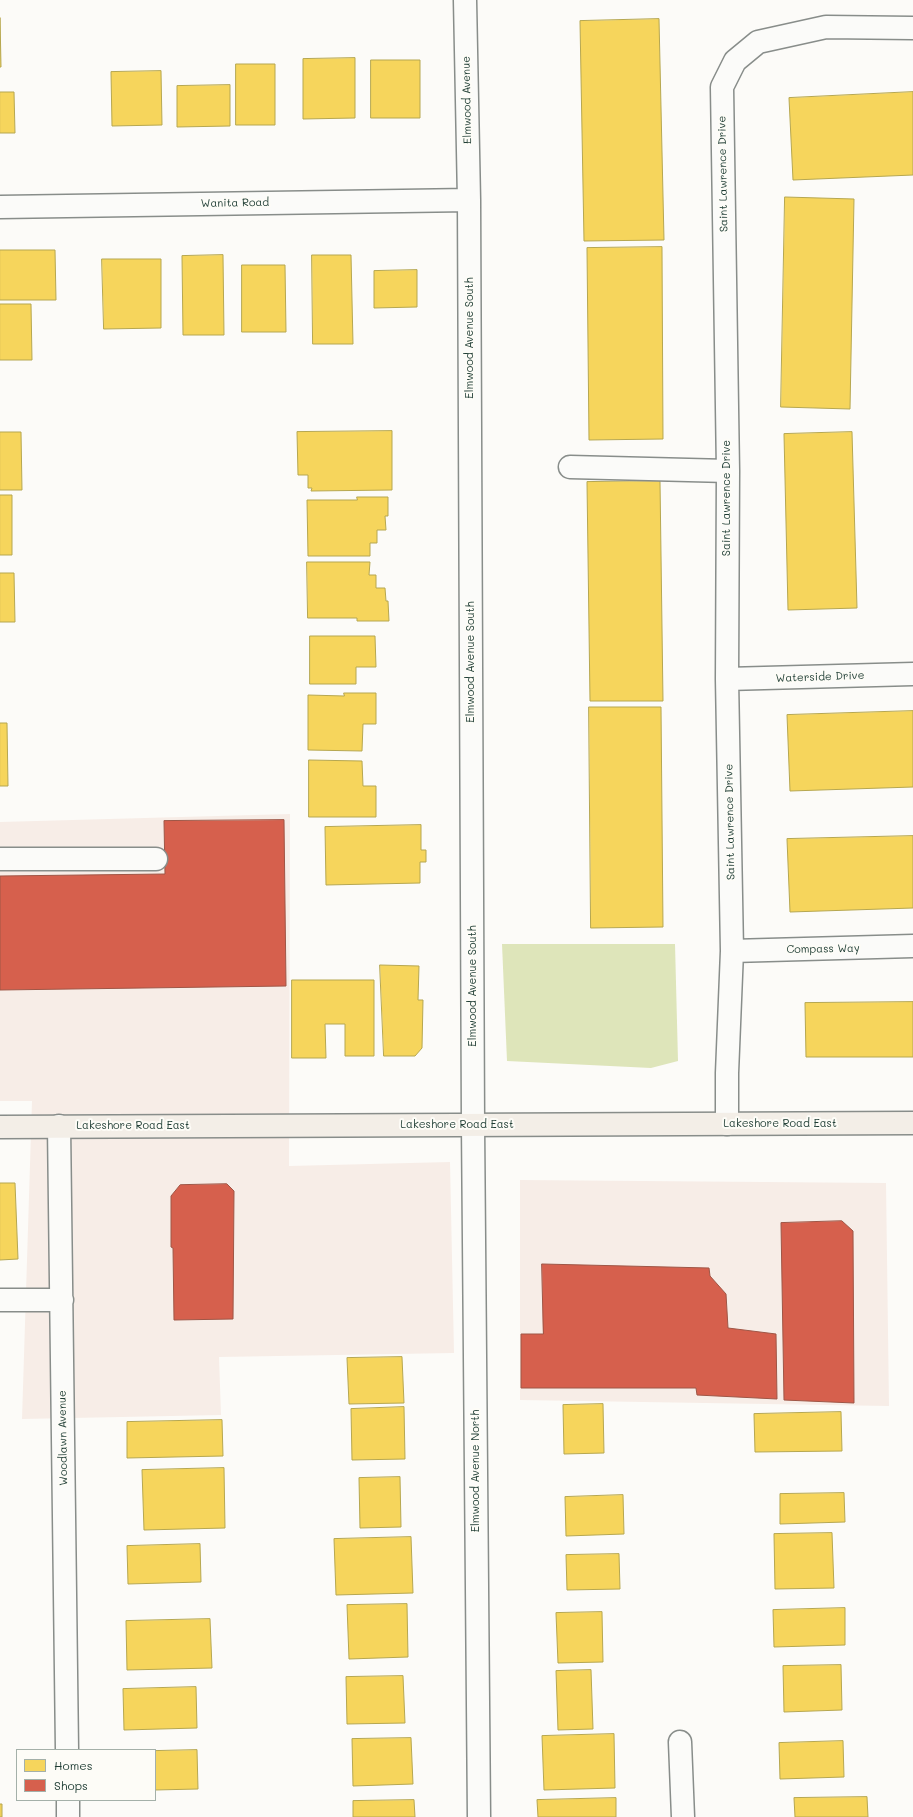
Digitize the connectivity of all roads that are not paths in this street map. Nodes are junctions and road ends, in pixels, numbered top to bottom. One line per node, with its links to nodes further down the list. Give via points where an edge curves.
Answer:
1 (465, 0): 3 (street, Elmwood Avenue)
2 (913, 28): 6 (street, Saint Lawrence Drive, via 826,27 758,42 735,61 722,87)
3 (470, 200): 4 (street, Wanita Road); 15 (street, Elmwood Avenue South)
4 (0, 207)
5 (570, 467): 6 (street)
6 (728, 471): 8 (street, Saint Lawrence Drive)
7 (913, 674): 8 (street, Waterside Drive)
8 (727, 679): 12 (street, Saint Lawrence Drive)
9 (0, 859): 10 (street)
10 (156, 859)
11 (913, 946): 12 (street, Compass Way)
12 (732, 950): 14 (street, Saint Lawrence Drive)
13 (913, 1123): 14 (main road, Lakeshore Road East)
14 (727, 1124): 15 (main road, Lakeshore Road East)
15 (473, 1125): 16 (main road, Lakeshore Road East); 24 (street, Elmwood Avenue North)
16 (59, 1126): 17 (main road, Lakeshore Road East); 19 (street, Woodlawn Avenue)
17 (0, 1127)
18 (0, 1300): 19 (street)
19 (62, 1300): 21 (street, Woodlawn Avenue)
20 (680, 1742): 25 (street)
21 (67, 1749)
22 (68, 1801): 23 (street)
23 (68, 1817)
24 (479, 1817)
25 (683, 1817)

